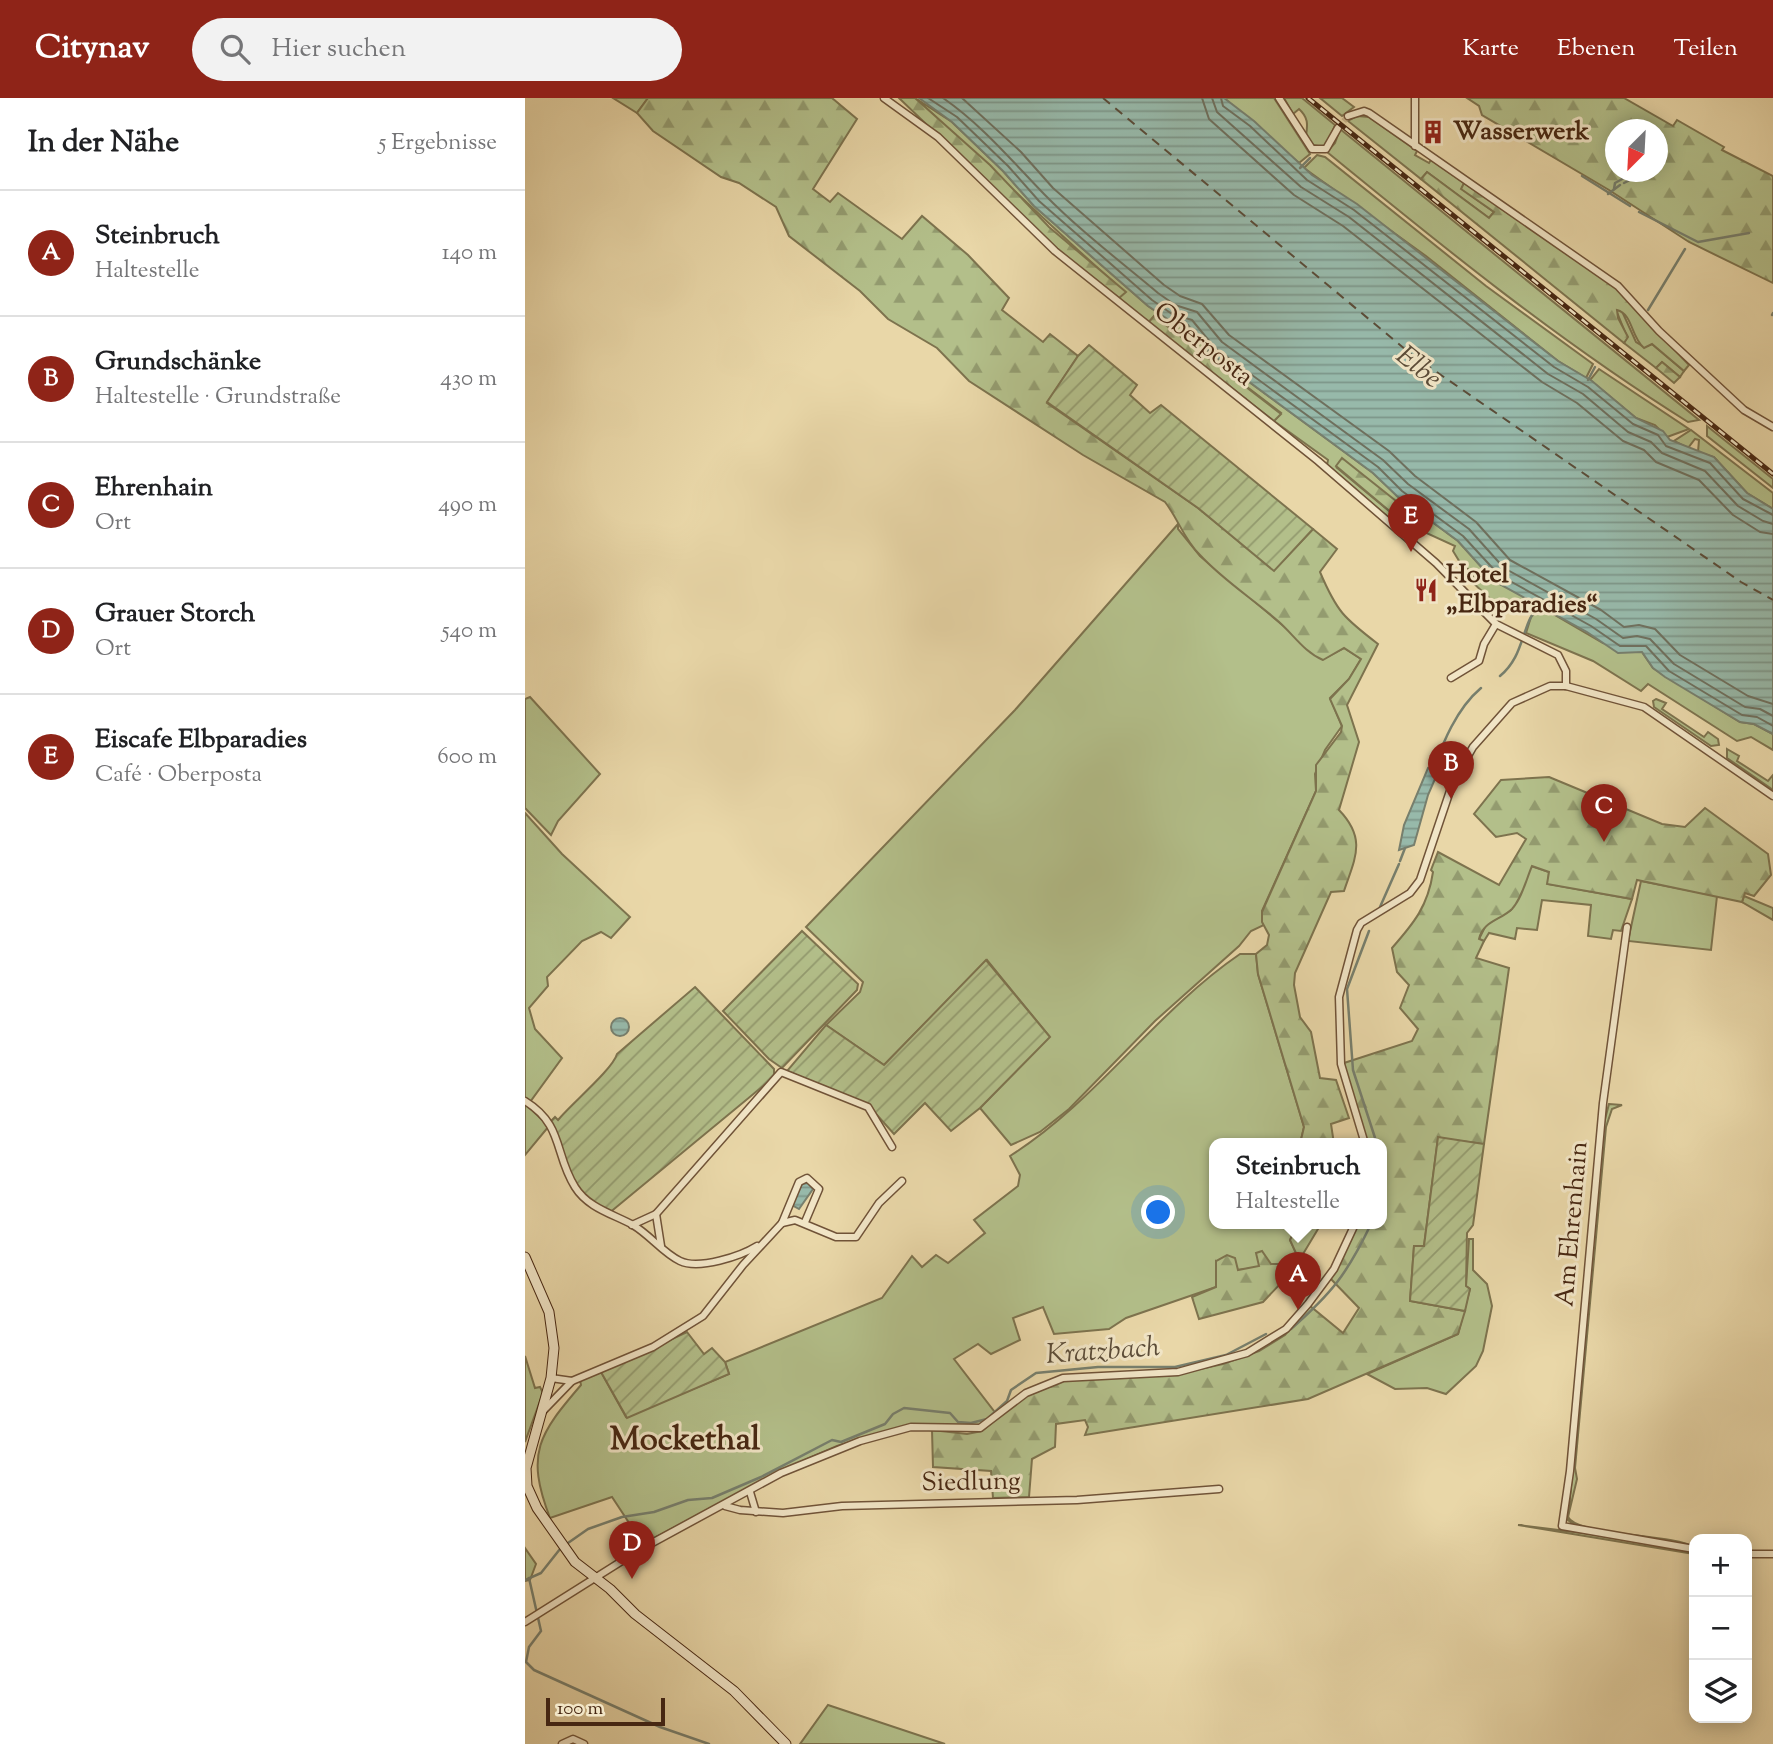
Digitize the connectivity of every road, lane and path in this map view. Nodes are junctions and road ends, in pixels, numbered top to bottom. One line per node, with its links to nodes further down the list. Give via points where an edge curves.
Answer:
1 (884, 98): 8 (street, Oberposta, via 938,137 1055,251 1328,470 1436,563)
2 (1279, 98): 5 (street, via 1308,145 1322,151)
3 (1415, 98): 6 (street)
4 (1348, 116): 6 (street, via 1369,113)
5 (1338, 128)
6 (1415, 146): 7 (street, via 1618,286 1744,410)
7 (1773, 426)
8 (1496, 624): 9 (street, via 1482,656); 10 (street, Oberposta, via 1558,655 1566,671)
9 (1451, 678)
10 (1566, 686): 11 (street, via 1644,706); 14 (street, via 1550,686 1521,698 1491,725 1459,771 1416,886 1361,923 1339,997 1341,1064)
11 (1773, 796)
12 (1627, 927): 32 (street, Am Ehrenhain, via 1603,1103 1562,1526)
13 (525, 1101): 20 (street, via 550,1122 580,1195)
14 (1364, 1138)
15 (892, 1147): 17 (street, via 867,1107 781,1072)
16 (902, 1181): 18 (street, via 879,1203 856,1237 836,1237)
17 (656, 1214): 20 (street); 23 (street)
18 (805, 1222): 19 (street); 19 (street, via 819,1189 807,1178 799,1182)
19 (782, 1223): 22 (street)
20 (632, 1225): 23 (street)
21 (1353, 1229): 29 (street, via 1338,1261 1308,1304 1286,1329 1247,1353 1178,1372 1063,1378 1025,1393 980,1428 894,1429 798,1465)
22 (768, 1239): 23 (street, via 737,1257 690,1264); 26 (street, via 703,1316 684,1330)
23 (661, 1246)
24 (525, 1257): 25 (street, via 549,1312 554,1348)
25 (551, 1378): 26 (street); 27 (street)
26 (572, 1381): 27 (street)
27 (543, 1411): 35 (street, via 528,1457 527,1486 566,1551)
28 (1219, 1489): 31 (street, Siedlung, via 1077,1500)
29 (750, 1492): 30 (street); 31 (street)
30 (725, 1506): 31 (street, Siedlung); 35 (street)
31 (756, 1512)
32 (1689, 1548)
33 (1752, 1554): 34 (street)
34 (1773, 1554)
35 (596, 1578): 36 (street); 39 (street, via 743,1699)
36 (525, 1622)
37 (562, 1744): 38 (street, via 573,1739)
38 (584, 1744)
39 (786, 1744)

